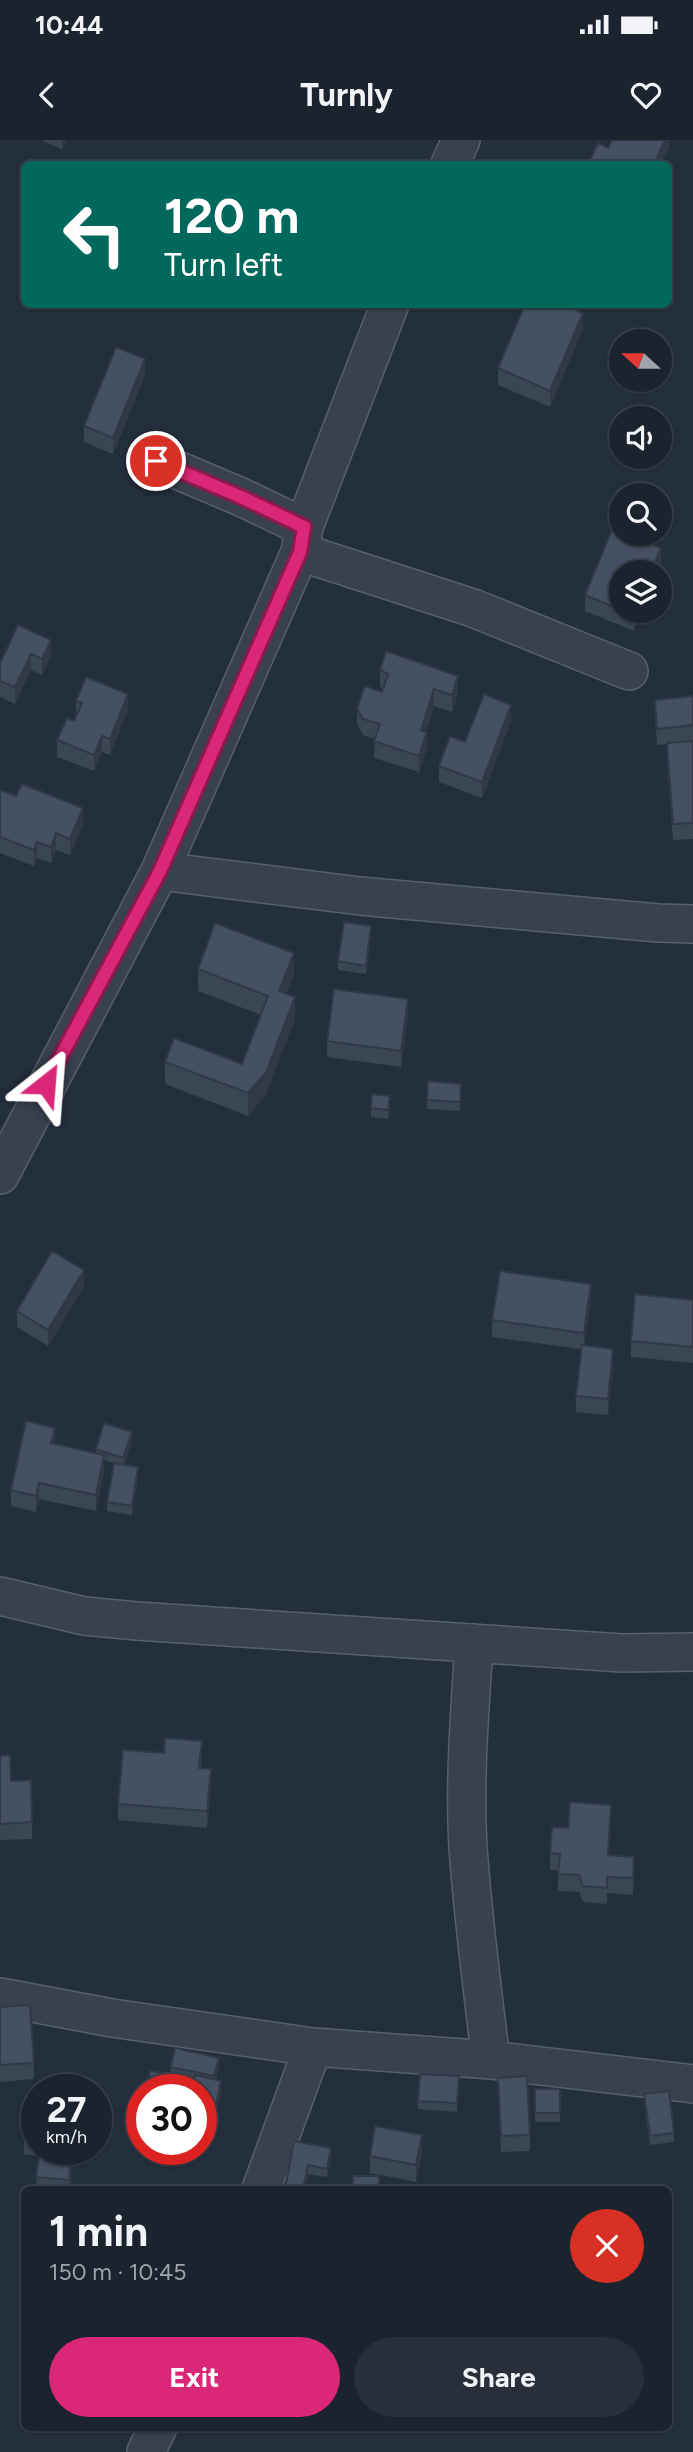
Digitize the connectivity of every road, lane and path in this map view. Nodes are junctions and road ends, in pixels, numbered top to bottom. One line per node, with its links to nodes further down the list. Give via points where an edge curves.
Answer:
1 (461, 140): 2 (street)
2 (451, 161)
3 (389, 308): 5 (street)
4 (156, 461): 5 (street, via 241,497)
5 (302, 540): 6 (street); 7 (street)
6 (629, 671)
7 (160, 871): 8 (street, via 360,896); 9 (street)
8 (693, 924)
9 (0, 1175)
10 (0, 1596): 11 (street, via 84,1616)
11 (474, 1643): 12 (street, via 622,1653); 15 (street, via 468,1844)
12 (693, 1652)
13 (0, 1997): 14 (street)
14 (313, 2047): 15 (street); 17 (street)
15 (491, 2060): 16 (street)
16 (693, 2084)
17 (262, 2186)
18 (156, 2431): 19 (street)
19 (146, 2452)

